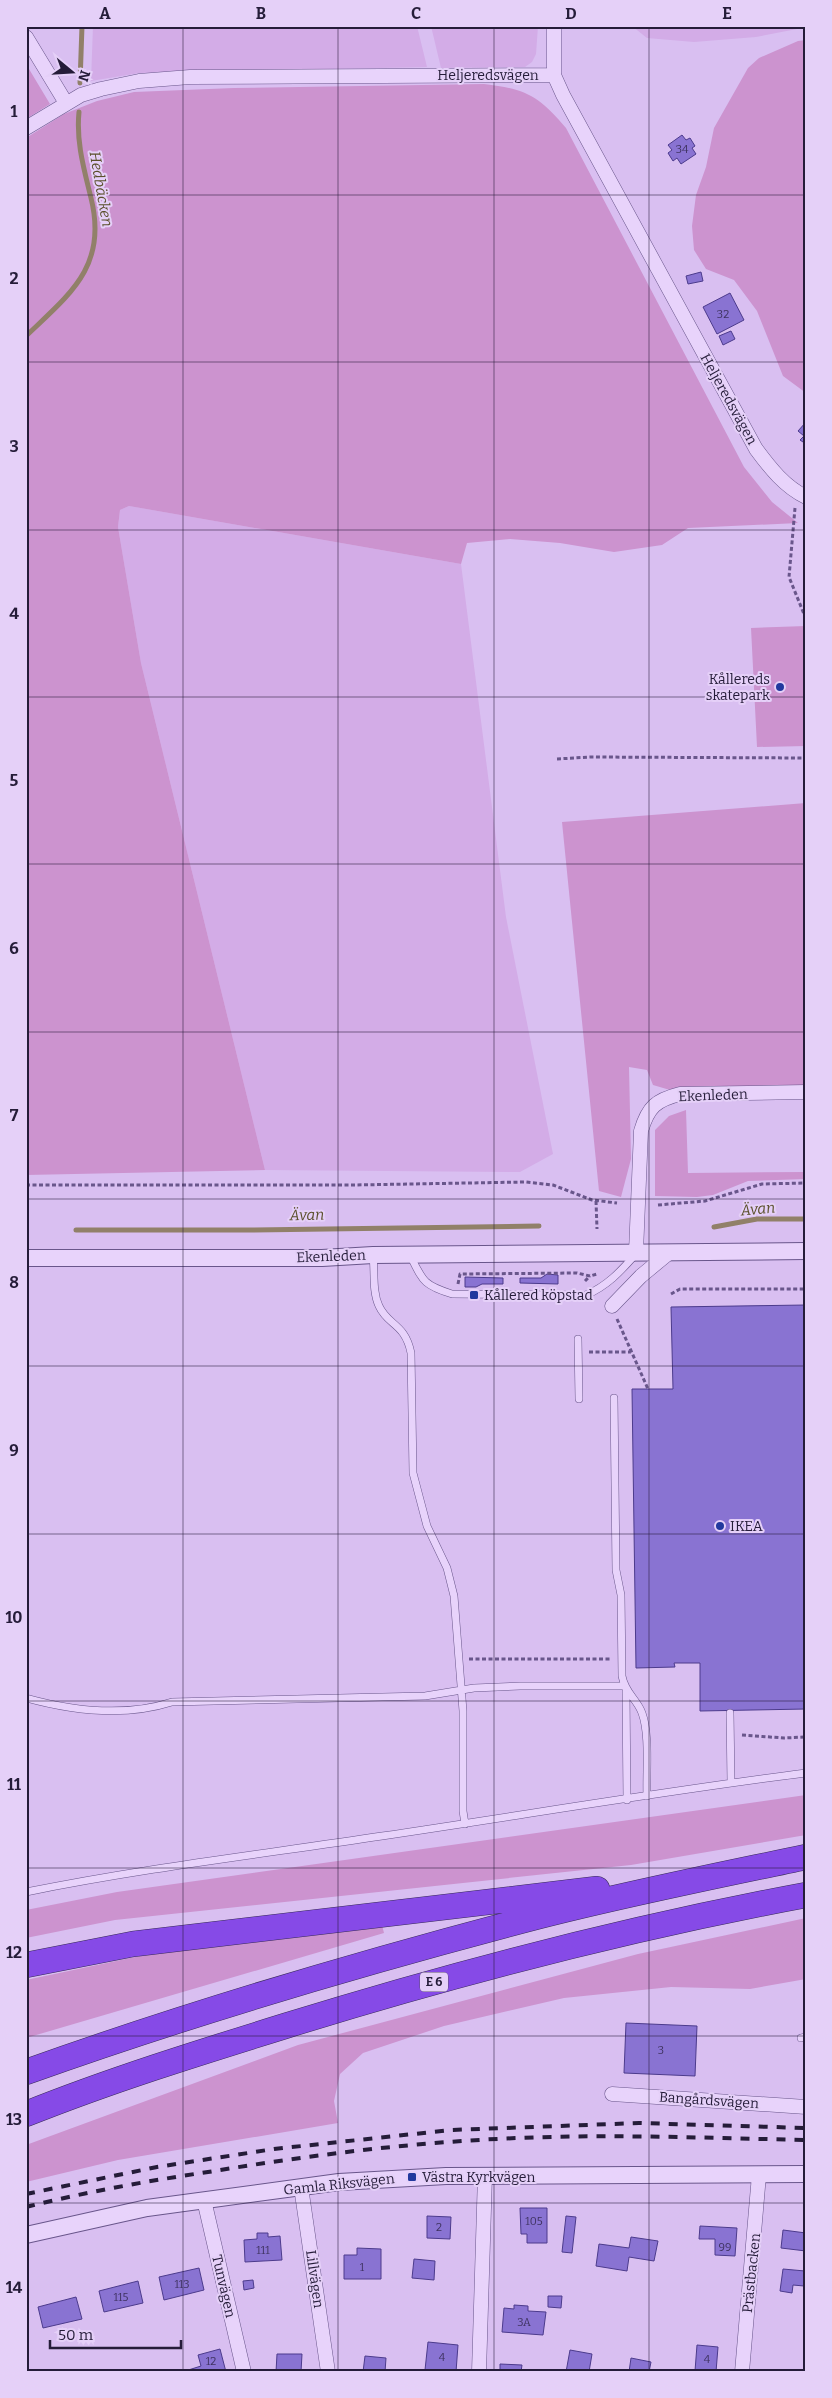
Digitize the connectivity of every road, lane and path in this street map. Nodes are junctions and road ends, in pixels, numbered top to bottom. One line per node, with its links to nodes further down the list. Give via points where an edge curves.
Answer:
1 (554, 26): 3 (street)
2 (26, 37): 4 (street)
3 (554, 74): 4 (street, Heljeredsvägen, via 182,78 139,81 101,89); 6 (street, Heljeredsvägen, via 756,449 771,469)
4 (66, 103): 5 (street, Heljeredsvägen)
5 (26, 128)
6 (801, 495): 7 (path, via 788,577)
7 (806, 619)
8 (806, 758): 9 (path)
9 (558, 759)
10 (806, 1092): 18 (street, Ekenleden, via 680,1094 663,1098 653,1105 641,1132)
11 (806, 1183): 15 (path, via 762,1184 705,1201)
12 (26, 1185): 13 (path, via 526,1182 553,1184)
13 (596, 1201): 14 (path); 16 (path)
14 (617, 1203)
15 (658, 1205)
16 (597, 1229)
17 (806, 1251): 19 (street, Ekenleden)
18 (636, 1252): 19 (street, Ekenleden); 21 (street, Ekenleden, via 606,1255); 21 (lane, via 618,1274 586,1295 452,1294 422,1280)
19 (670, 1252): 29 (street)
20 (373, 1255): 21 (street, Ekenleden); 22 (street, Ekenleden, via 322,1258); 39 (lane, via 375,1294 380,1308 400,1328 408,1340 411,1354 413,1473 427,1526 447,1568 454,1596)
21 (410, 1255)
22 (26, 1258)
23 (598, 1274): 24 (path)
24 (590, 1276): 25 (path); 26 (path, via 577,1273 460,1274 458,1284)
25 (580, 1285)
26 (461, 1289)
27 (806, 1289): 28 (path, via 680,1290)
28 (671, 1294)
29 (612, 1306): 32 (path)
30 (578, 1339): 31 (lane)
31 (578, 1352): 32 (path); 35 (lane)
32 (631, 1352): 33 (path)
33 (648, 1389)
34 (614, 1398): 38 (lane, via 616,1570 621,1595)
35 (579, 1399)
36 (468, 1659): 37 (path)
37 (614, 1659)
38 (625, 1688): 39 (lane, via 520,1686); 46 (lane, via 642,1712); 47 (lane)
39 (461, 1690): 40 (lane, via 425,1696 172,1702 138,1711 56,1706); 48 (lane)
40 (26, 1698)
41 (730, 1713): 42 (lane)
42 (730, 1733): 43 (path); 45 (lane)
43 (806, 1737)
44 (806, 1773): 45 (lane)
45 (731, 1782): 46 (lane)
46 (646, 1796): 47 (lane)
47 (627, 1800): 48 (lane)
48 (465, 1824): 51 (lane, via 157,1868)
49 (806, 1857): 50 (highway)
50 (718, 1876): 53 (highway, via 133,1944); 54 (highway, via 538,1917 373,1961 217,2006)
51 (26, 1892)
52 (806, 1895): 57 (highway, E 6, via 724,1910 542,1953 381,1996 70,2096)
53 (27, 1965)
54 (26, 2072)
55 (612, 2094): 56 (street, Bangårdsvägen)
56 (806, 2107)
57 (26, 2114)
58 (806, 2174): 59 (street, Gamla Riksvägen)
59 (759, 2175): 60 (street, Gamla Riksvägen); 67 (street, Prästbacken)
60 (485, 2176): 61 (street, Gamla Riksvägen, via 376,2179); 66 (street)
61 (301, 2187): 62 (street, Gamla Riksvägen); 65 (street, Lillvägen)
62 (204, 2200): 63 (street, Gamla Riksvägen, via 147,2208); 64 (street, Tunvägen)
63 (26, 2235)
64 (244, 2372)
65 (328, 2372)
66 (478, 2372)
67 (742, 2372)

